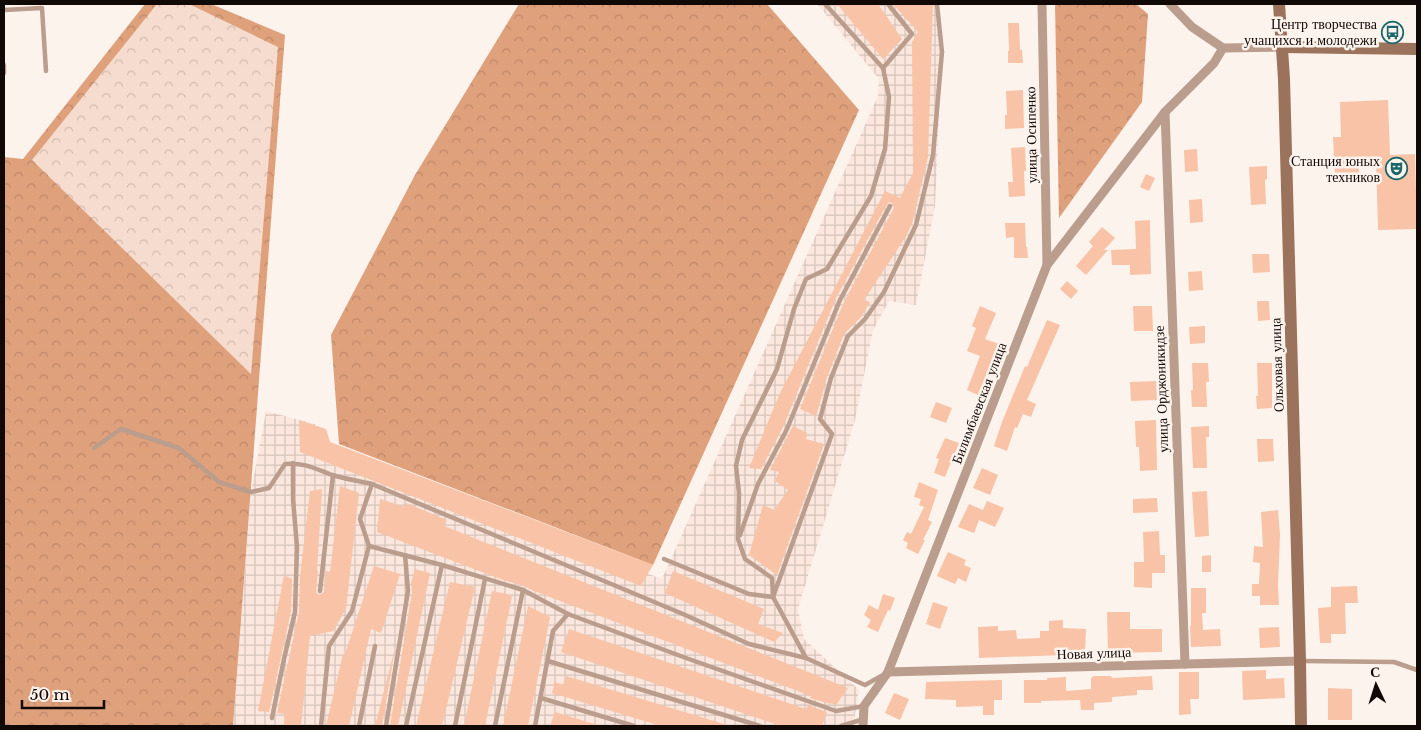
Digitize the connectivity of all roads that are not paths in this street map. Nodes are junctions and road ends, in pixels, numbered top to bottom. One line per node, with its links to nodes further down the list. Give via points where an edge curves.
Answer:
1 (825, 4): 12 (lane)
2 (888, 4): 12 (lane, via 912,34)
3 (936, 4): 30 (lane, via 942,52 934,145 916,225 884,292 848,336 831,378 820,419 832,434)
4 (1042, 4): 17 (street, улица Осипенко)
5 (1170, 4): 9 (street, via 1192,27)
6 (1279, 4): 8 (main road, Ольховая улица)
7 (4, 10): 13 (lane, via 42,8)
8 (1282, 47): 9 (street); 10 (main road); 35 (main road, Ольховая улица)
9 (1223, 48): 15 (street, Билимбаевская улица, via 1214,63)
10 (1417, 48)
11 (4, 65): 14 (lane)
12 (883, 68): 22 (lane, via 889,97 885,149 871,196 827,269 806,279 777,369 742,440 736,466)
13 (46, 71)
14 (4, 73)
15 (1165, 112): 17 (street, Билимбаевская улица); 36 (street, улица Орджоникидзе)
16 (890, 206): 22 (lane, via 840,300 787,429 758,484)
17 (1047, 265): 38 (street, Билимбаевская улица)
18 (94, 448): 19 (lane, via 121,429 179,448 219,482 250,492 269,488 285,464)
19 (293, 463): 20 (lane, via 314,466); 41 (lane, via 297,548 295,612)
20 (333, 475): 21 (lane); 29 (lane)
21 (372, 484): 23 (lane, via 360,518); 33 (lane, via 749,644)
22 (738, 538): 30 (lane, via 745,558 772,578)
23 (369, 546): 24 (lane); 43 (lane, via 352,611 329,646)
24 (404, 555): 26 (lane); 45 (lane, via 408,591)
25 (664, 559): 30 (lane, via 749,594)
26 (442, 565): 27 (lane); 46 (lane)
27 (485, 578): 28 (lane); 47 (lane)
28 (524, 590): 31 (lane); 48 (lane)
29 (320, 591)
30 (772, 597): 33 (lane)
31 (568, 614): 34 (lane, via 553,631); 40 (lane, via 836,710)
32 (375, 646): 44 (lane)
33 (806, 658): 38 (lane, via 865,686)
34 (548, 661): 39 (lane); 51 (lane)
35 (1300, 661): 36 (street, Новая улица); 37 (lane, via 1394,662); 53 (main road, Ольховая улица)
36 (1185, 664): 38 (street, Новая улица)
37 (1417, 670)
38 (888, 672): 40 (street, Билимбаевская улица)
39 (541, 698): 49 (lane); 50 (lane)
40 (864, 706): 42 (street)
41 (272, 718)
42 (863, 722): 52 (lane)
43 (321, 726)
44 (359, 726)
45 (386, 726)
46 (406, 726)
47 (455, 726)
48 (495, 726)
49 (536, 726)
50 (634, 726)
51 (760, 726)
52 (841, 726)
53 (1301, 726)

